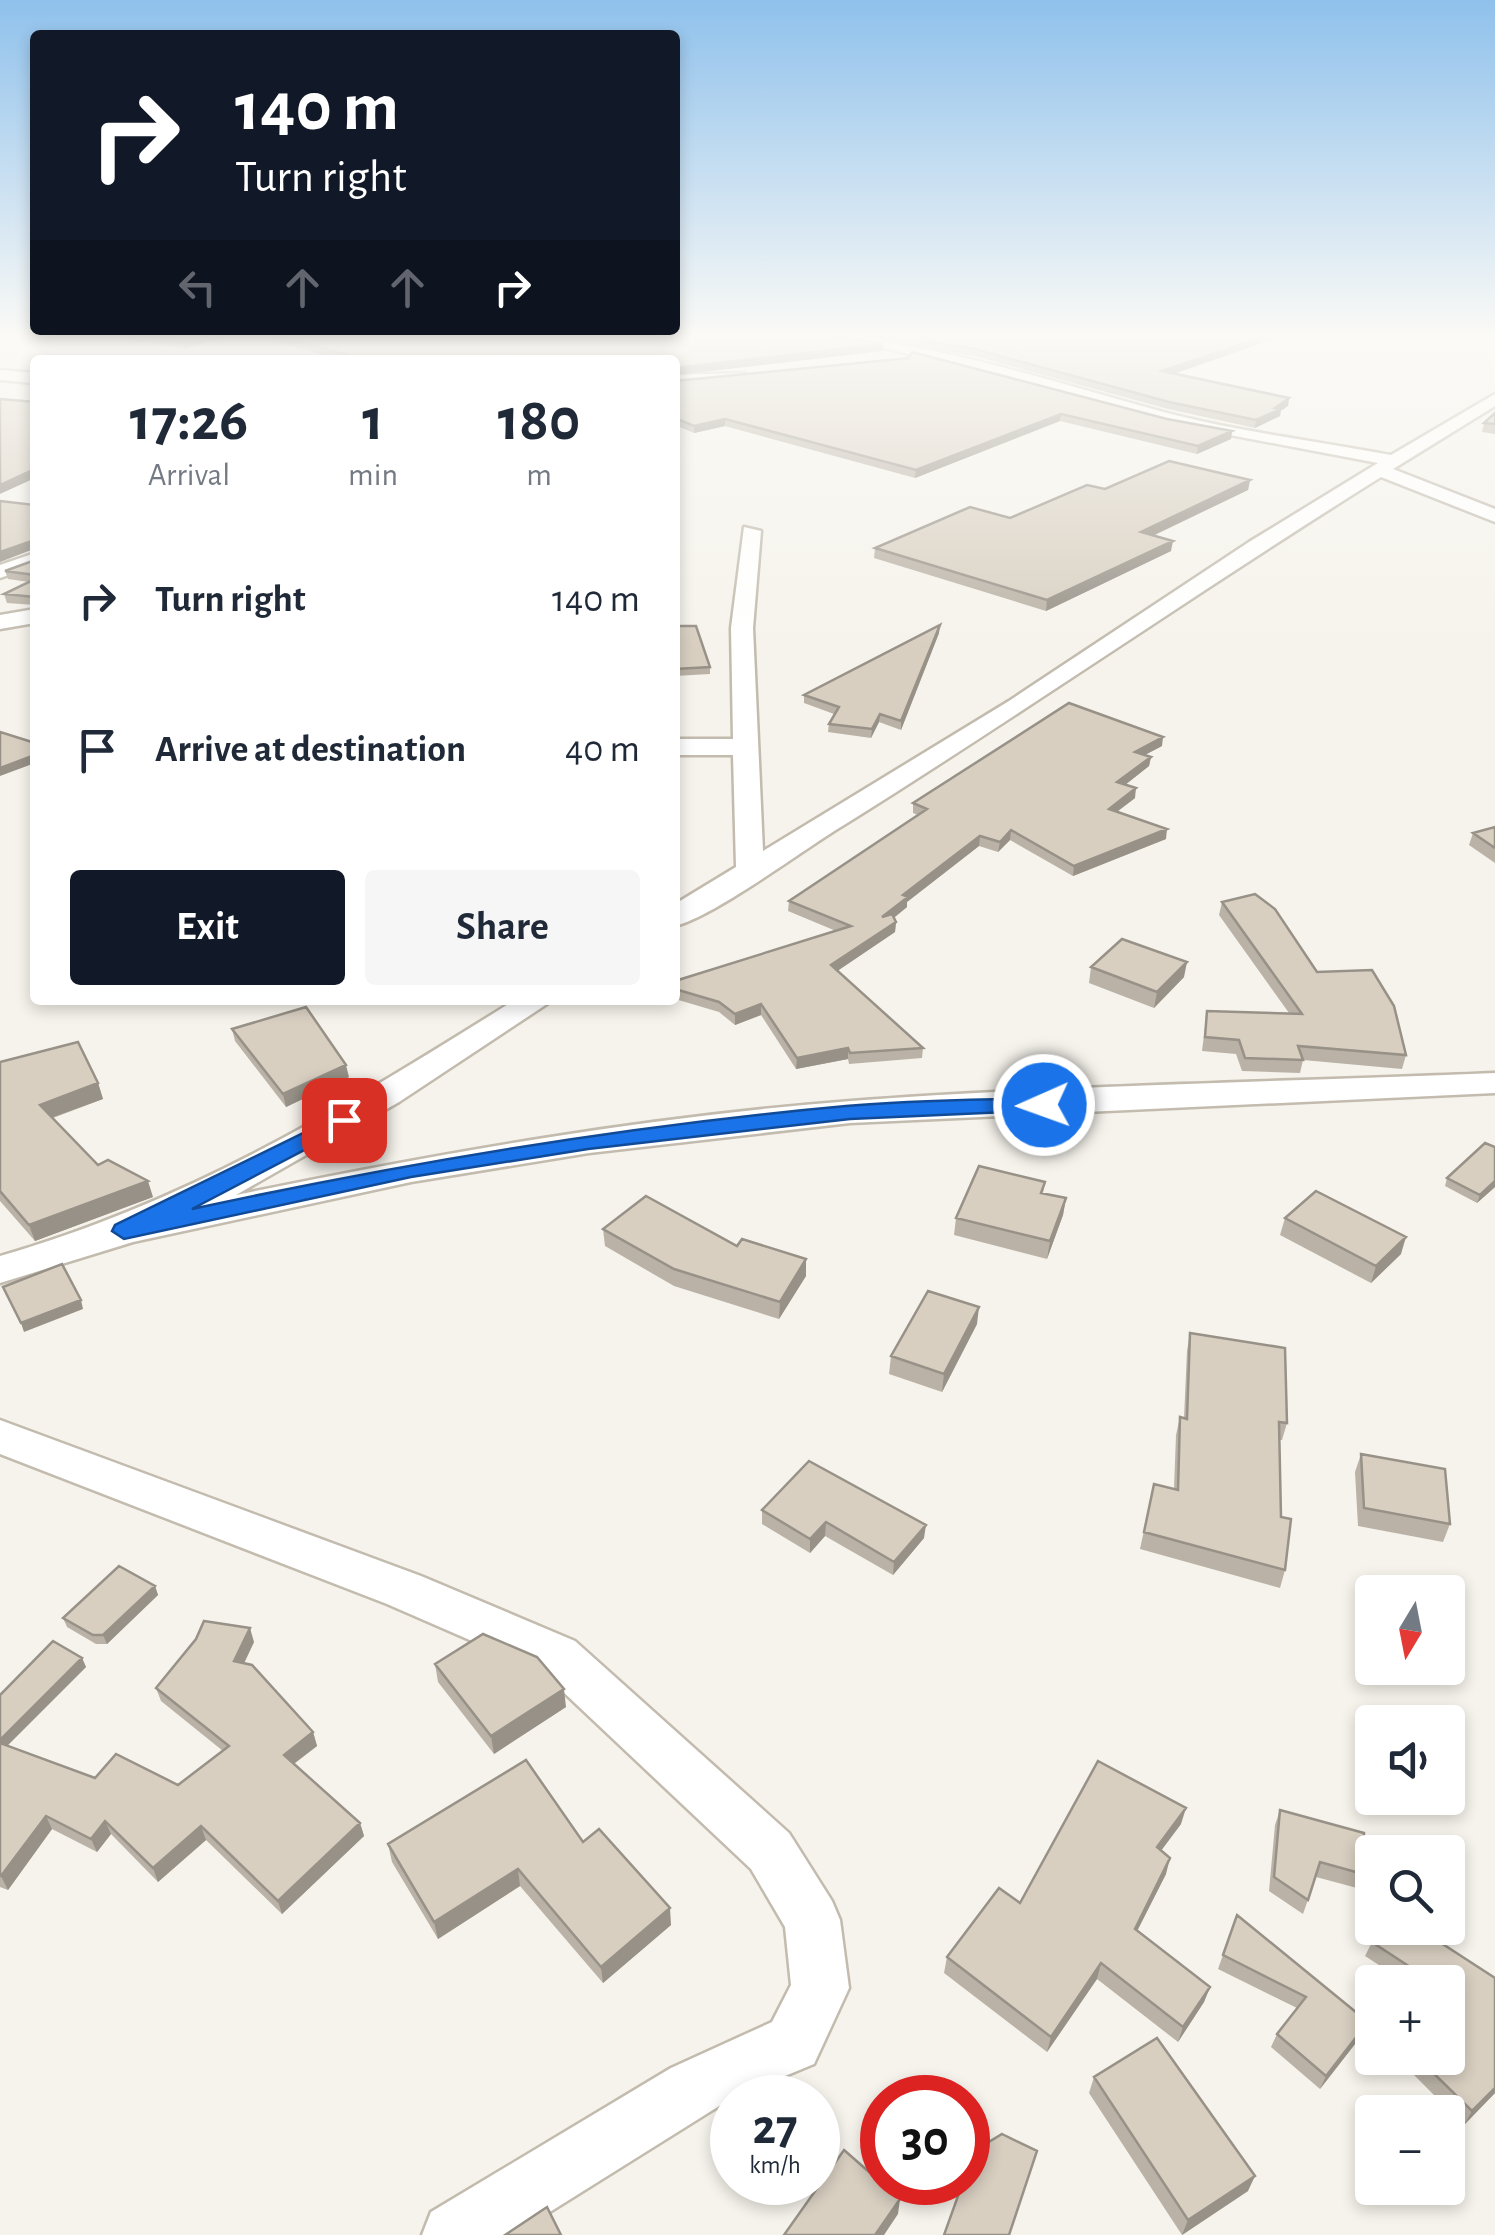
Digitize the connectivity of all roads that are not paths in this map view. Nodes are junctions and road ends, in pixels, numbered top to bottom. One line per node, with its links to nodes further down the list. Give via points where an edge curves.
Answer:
1 (1257, 437): 3 (street)
2 (1432, 437): 3 (street)
3 (1387, 465): 4 (street); 12 (street)
4 (1495, 516)
5 (751, 530): 11 (street, via 742,628)
6 (30, 561): 7 (street)
7 (0, 572)
8 (30, 617): 9 (street)
9 (0, 622)
10 (680, 747): 11 (street)
11 (749, 748): 12 (street)
12 (750, 872): 13 (street)
13 (680, 914)
14 (529, 1005): 16 (street, via 356,1113)
15 (1495, 1083): 16 (street, via 850,1112 411,1170)
16 (124, 1231): 17 (street)
17 (0, 1270)
18 (0, 1436): 19 (street, via 558,1656 770,1851 812,1920 820,1988 793,2043 692,2088)
19 (454, 2235)

